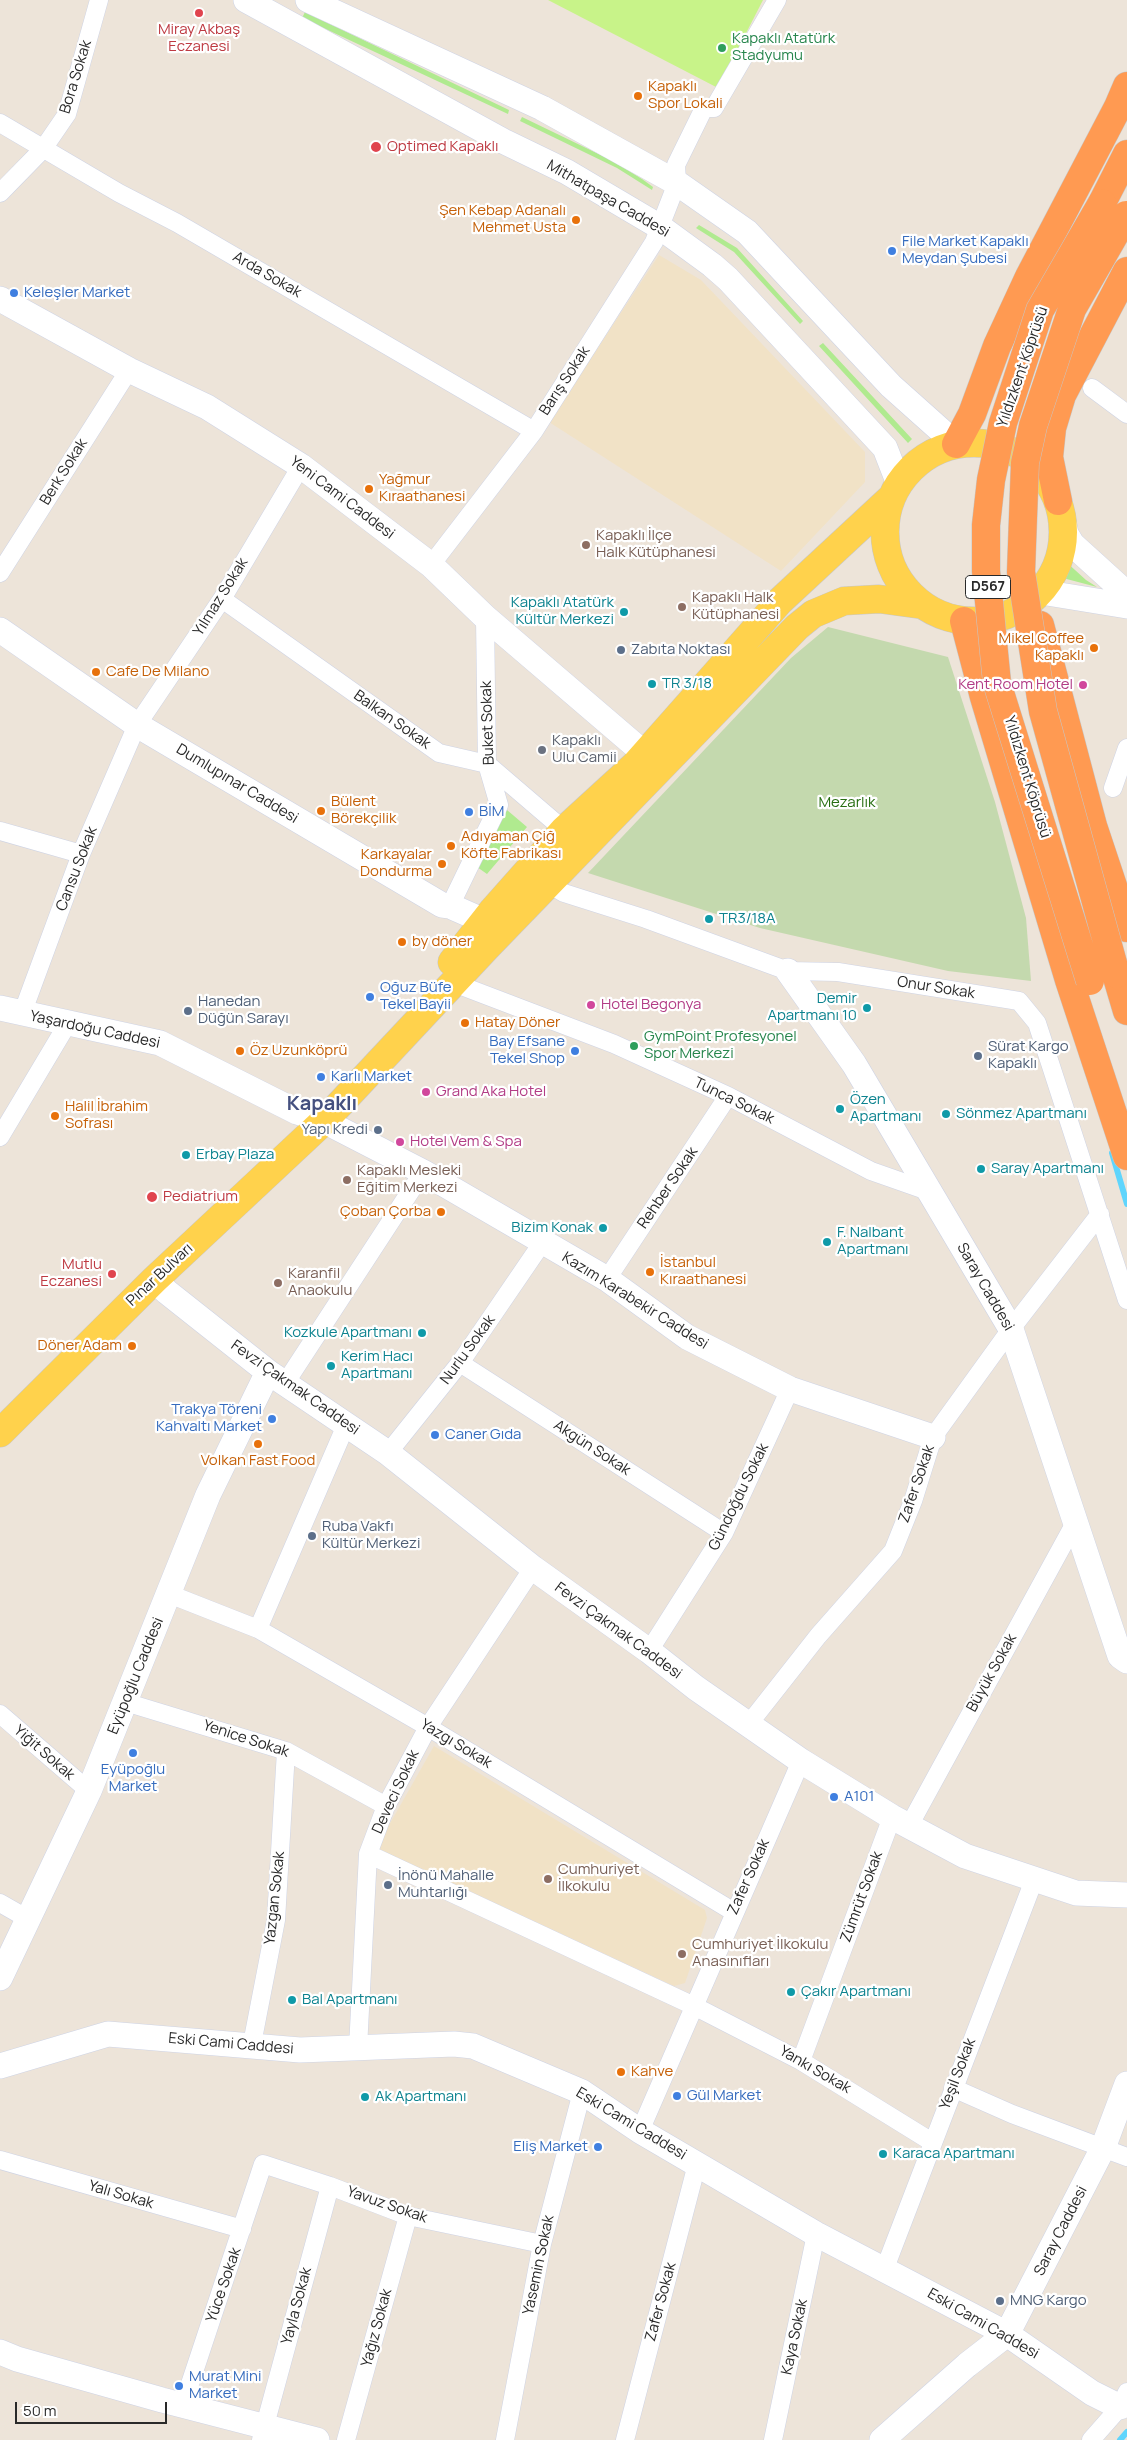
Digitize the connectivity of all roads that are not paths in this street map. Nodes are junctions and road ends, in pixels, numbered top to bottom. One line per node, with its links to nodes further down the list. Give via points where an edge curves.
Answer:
1 (99, 0): 7 (street, Bora Sokak, via 66,114)
2 (246, 0): 12 (street, Mithatpaşa Caddesi, via 503,141 568,172)
3 (308, 0): 9 (street, via 542,108)
4 (777, 0): 9 (street, Barış Sokak, via 714,108 704,108 676,165)
5 (1127, 86): 19 (highway, via 1029,277 997,346 972,414)
6 (0, 123): 7 (street, Arda Sokak)
7 (43, 149): 10 (street, Bora Sokak); 18 (street, Arda Sokak, via 177,223)
8 (1127, 154): 50 (highway, Yıldızkent Köprüsü / D567, bridge, via 1040,310 1003,423 986,525 986,571 998,684)
9 (677, 183): 12 (street, Barış Sokak); 19 (street, via 747,232 891,386)
10 (0, 193)
11 (1126, 214): 48 (highway, Yıldızkent Köprüsü / D567, bridge, via 1072,309 1033,426 1025,463 1021,572 1043,711)
12 (660, 227): 18 (street, Barış Sokak, via 654,242); 21 (street, Mithatpaşa Caddesi, via 728,279 885,448)
13 (1127, 271): 22 (highway, via 1062,395 1052,428 1049,456)
14 (0, 299): 15 (street, Yeni Cami Caddesi)
15 (128, 370): 20 (street, Yeni Cami Caddesi, via 207,407); 24 (street, Berk Sokak)
16 (1092, 388): 17 (street)
17 (1127, 414)
18 (534, 431): 23 (street, Barış Sokak)
19 (956, 444): 21 (main road, via 923,458); 22 (main road, via 987,444 1018,454 1042,474)
20 (301, 466): 23 (street, Yeni Cami Caddesi); 27 (street, Yılmaz Sokak)
21 (895, 491): 28 (main road, via 885,527 889,557 902,584); 35 (main road, via 780,601)
22 (1060, 508): 25 (street, via 1066,534 1072,544); 26 (main road, via 1063,535 1060,555 1050,579)
23 (431, 565): 30 (street, Yeni Cami Caddesi)
24 (0, 573)
25 (1127, 594)
26 (1037, 596): 29 (street); 31 (main road, via 1012,613 988,620); 44 (highway, via 1092,826)
27 (222, 599): 33 (street, Yılmaz Sokak); 36 (street, Balkan Sokak, via 439,753)
28 (923, 605): 31 (main road); 41 (main road, via 860,599 829,606 813,614)
29 (1127, 606)
30 (484, 617): 35 (street, Yeni Cami Caddesi); 36 (street, Buket Sokak)
31 (964, 621): 54 (highway, via 986,706 1066,971)
32 (0, 630): 33 (street, Dumlupınar Caddesi)
33 (137, 725): 40 (street, Cansu Sokak); 42 (street, Dumlupınar Caddesi, via 442,905)
34 (1127, 748): 37 (street)
35 (645, 754): 38 (main road)
36 (487, 764): 38 (street, Balkan Sokak); 42 (street, Buket Sokak, via 499,805)
37 (1113, 788)
38 (564, 830): 43 (main road)
39 (0, 831): 40 (street)
40 (81, 854): 47 (street, Cansu Sokak)
41 (548, 884): 45 (street, Onur Sokak, via 564,893); 46 (main road)
42 (450, 906): 43 (street, Dumlupınar Caddesi)
43 (484, 921): 52 (main road)
44 (1127, 928)
45 (788, 971): 56 (street, Saray Caddesi, via 854,1064); 57 (street, Onur Sokak, via 838,972 1019,1001 1037,1023)
46 (454, 983): 51 (street, Tunca Sokak, via 614,1044); 52 (main road)
47 (11, 1011): 49 (street, Yaşardoğu Caddesi)
48 (1127, 1012)
49 (68, 1023): 52 (street, Yaşardoğu Caddesi, via 160,1043 296,1112); 53 (street)
50 (1127, 1095)
51 (728, 1096): 56 (street, Tunca Sokak, via 871,1171); 59 (street, Rehber Sokak)
52 (324, 1121): 55 (street, Kazım Karabekir Caddesi); 60 (main road, Pınar Bulvarı)
53 (0, 1137)
54 (1127, 1156)
55 (423, 1172): 58 (street, Kazım Karabekir Caddesi); 64 (street)
56 (928, 1192): 62 (street, Saray Caddesi)
57 (1100, 1214): 61 (street, Onur Sokak); 62 (street, Zafer Sokak)
58 (542, 1243): 59 (street, Kazım Karabekir Caddesi); 63 (street, Nurlu Sokak)
59 (607, 1279): 65 (street, Kazım Karabekir Caddesi, via 687,1337)
60 (154, 1280): 64 (street, Fevzi Çakmak Caddesi); 67 (main road, Pınar Bulvarı)
61 (1127, 1300)
62 (1011, 1329): 68 (street, Zafer Sokak); 70 (street, Saray Caddesi)
63 (460, 1363): 69 (street, Nurlu Sokak); 71 (street, Akgün Sokak)
64 (277, 1377): 66 (street, Fevzi Çakmak Caddesi); 73 (street, Eyüpoğlu Caddesi, via 208,1495)
65 (790, 1389): 68 (street, Kazım Karabekir Caddesi); 71 (street, Gündoğdu Sokak)
66 (346, 1425): 69 (street, Fevzi Çakmak Caddesi); 74 (street)
67 (0, 1433)
68 (933, 1437): 79 (street, Zafer Sokak, via 914,1501 893,1551 818,1636)
69 (388, 1453): 72 (street, Fevzi Çakmak Caddesi)
70 (1076, 1521): 76 (street, Saray Caddesi, via 1120,1656); 85 (street, Büyük Sokak)
71 (724, 1533): 75 (street, Gündoğdu Sokak)
72 (532, 1568): 75 (street, Fevzi Çakmak Caddesi); 80 (street, Deveci Sokak)
73 (169, 1594): 74 (street, Yazgı Sokak); 77 (street, Eyüpoğlu Caddesi)
74 (258, 1629): 80 (street, Yazgı Sokak)
75 (648, 1651): 79 (street, Fevzi Çakmak Caddesi)
76 (1127, 1661)
77 (125, 1702): 81 (street, Yenice Sokak); 83 (street, Eyüpoğlu Caddesi)
78 (0, 1714): 83 (street, Yiğit Sokak)
79 (748, 1725): 82 (street, Fevzi Çakmak Caddesi)
80 (428, 1727): 84 (street, Deveci Sokak); 90 (street, Yazgı Sokak)
81 (286, 1751): 84 (street, Yenice Sokak); 94 (street, Yazgan Sokak, via 276,1920)
82 (801, 1761): 85 (street, Fevzi Çakmak Caddesi); 90 (street, Zafer Sokak)
83 (88, 1791): 91 (street, Eyüpoğlu Caddesi)
84 (386, 1806): 86 (street, Deveci Sokak)
85 (900, 1821): 87 (street, Fevzi Çakmak Caddesi, via 965,1856); 96 (street, Zümrüt Sokak)
86 (368, 1854): 93 (street, Yankı Sokak); 95 (street, Deveci Sokak)
87 (1034, 1880): 88 (street, Fevzi Çakmak Caddesi, via 1076,1893); 99 (street, Yeşil Sokak)
88 (1127, 1895)
89 (0, 1903): 91 (street)
90 (734, 1912): 93 (street, Zafer Sokak)
91 (28, 1918): 92 (street, Eyüpoğlu Caddesi)
92 (0, 1978)
93 (694, 2006): 96 (street, Yankı Sokak); 101 (street, Zafer Sokak)
94 (252, 2044): 95 (street, Eski Cami Caddesi, via 300,2050); 97 (street, Eski Cami Caddesi, via 108,2034)
95 (358, 2048): 100 (street, Eski Cami Caddesi, via 473,2046)
96 (801, 2060): 102 (street, Yankı Sokak)
97 (0, 2066)
98 (1127, 2084): 103 (street, Saray Caddesi)
99 (953, 2088): 102 (street, Yeşil Sokak); 103 (street)
100 (582, 2092): 101 (street, Eski Cami Caddesi); 112 (street, Yasemin Sokak)
101 (640, 2131): 107 (street, Eski Cami Caddesi)
102 (932, 2142): 113 (street, Yeşil Sokak)
103 (1103, 2148): 104 (street); 114 (street, Saray Caddesi)
104 (1127, 2157)
105 (0, 2160): 110 (street, Yalı Sokak)
106 (263, 2164): 108 (street, Yavuz Sokak); 110 (street, Yüce Sokak)
107 (697, 2164): 111 (street, Eski Cami Caddesi); 122 (street, Zafer Sokak)
108 (330, 2186): 109 (street, Yavuz Sokak); 118 (street, Yayla Sokak)
109 (408, 2216): 112 (street, Yavuz Sokak); 120 (street, Yağız Sokak)
110 (242, 2229): 117 (street, Yüce Sokak)
111 (816, 2234): 113 (street, Eski Cami Caddesi); 123 (street, Kaya Sokak)
112 (542, 2244): 121 (street, Yasemin Sokak)
113 (885, 2268): 114 (street, Eski Cami Caddesi)
114 (1007, 2334): 116 (street, Eski Cami Caddesi, via 1092,2393); 124 (street, Saray Caddesi)
115 (0, 2352): 117 (street)
116 (1123, 2400): 125 (street)
117 (184, 2405): 118 (street)
118 (263, 2434): 119 (street)
119 (317, 2440)
120 (346, 2440)
121 (505, 2440)
122 (625, 2440)
123 (773, 2440)
124 (882, 2440)
125 (1090, 2440)

